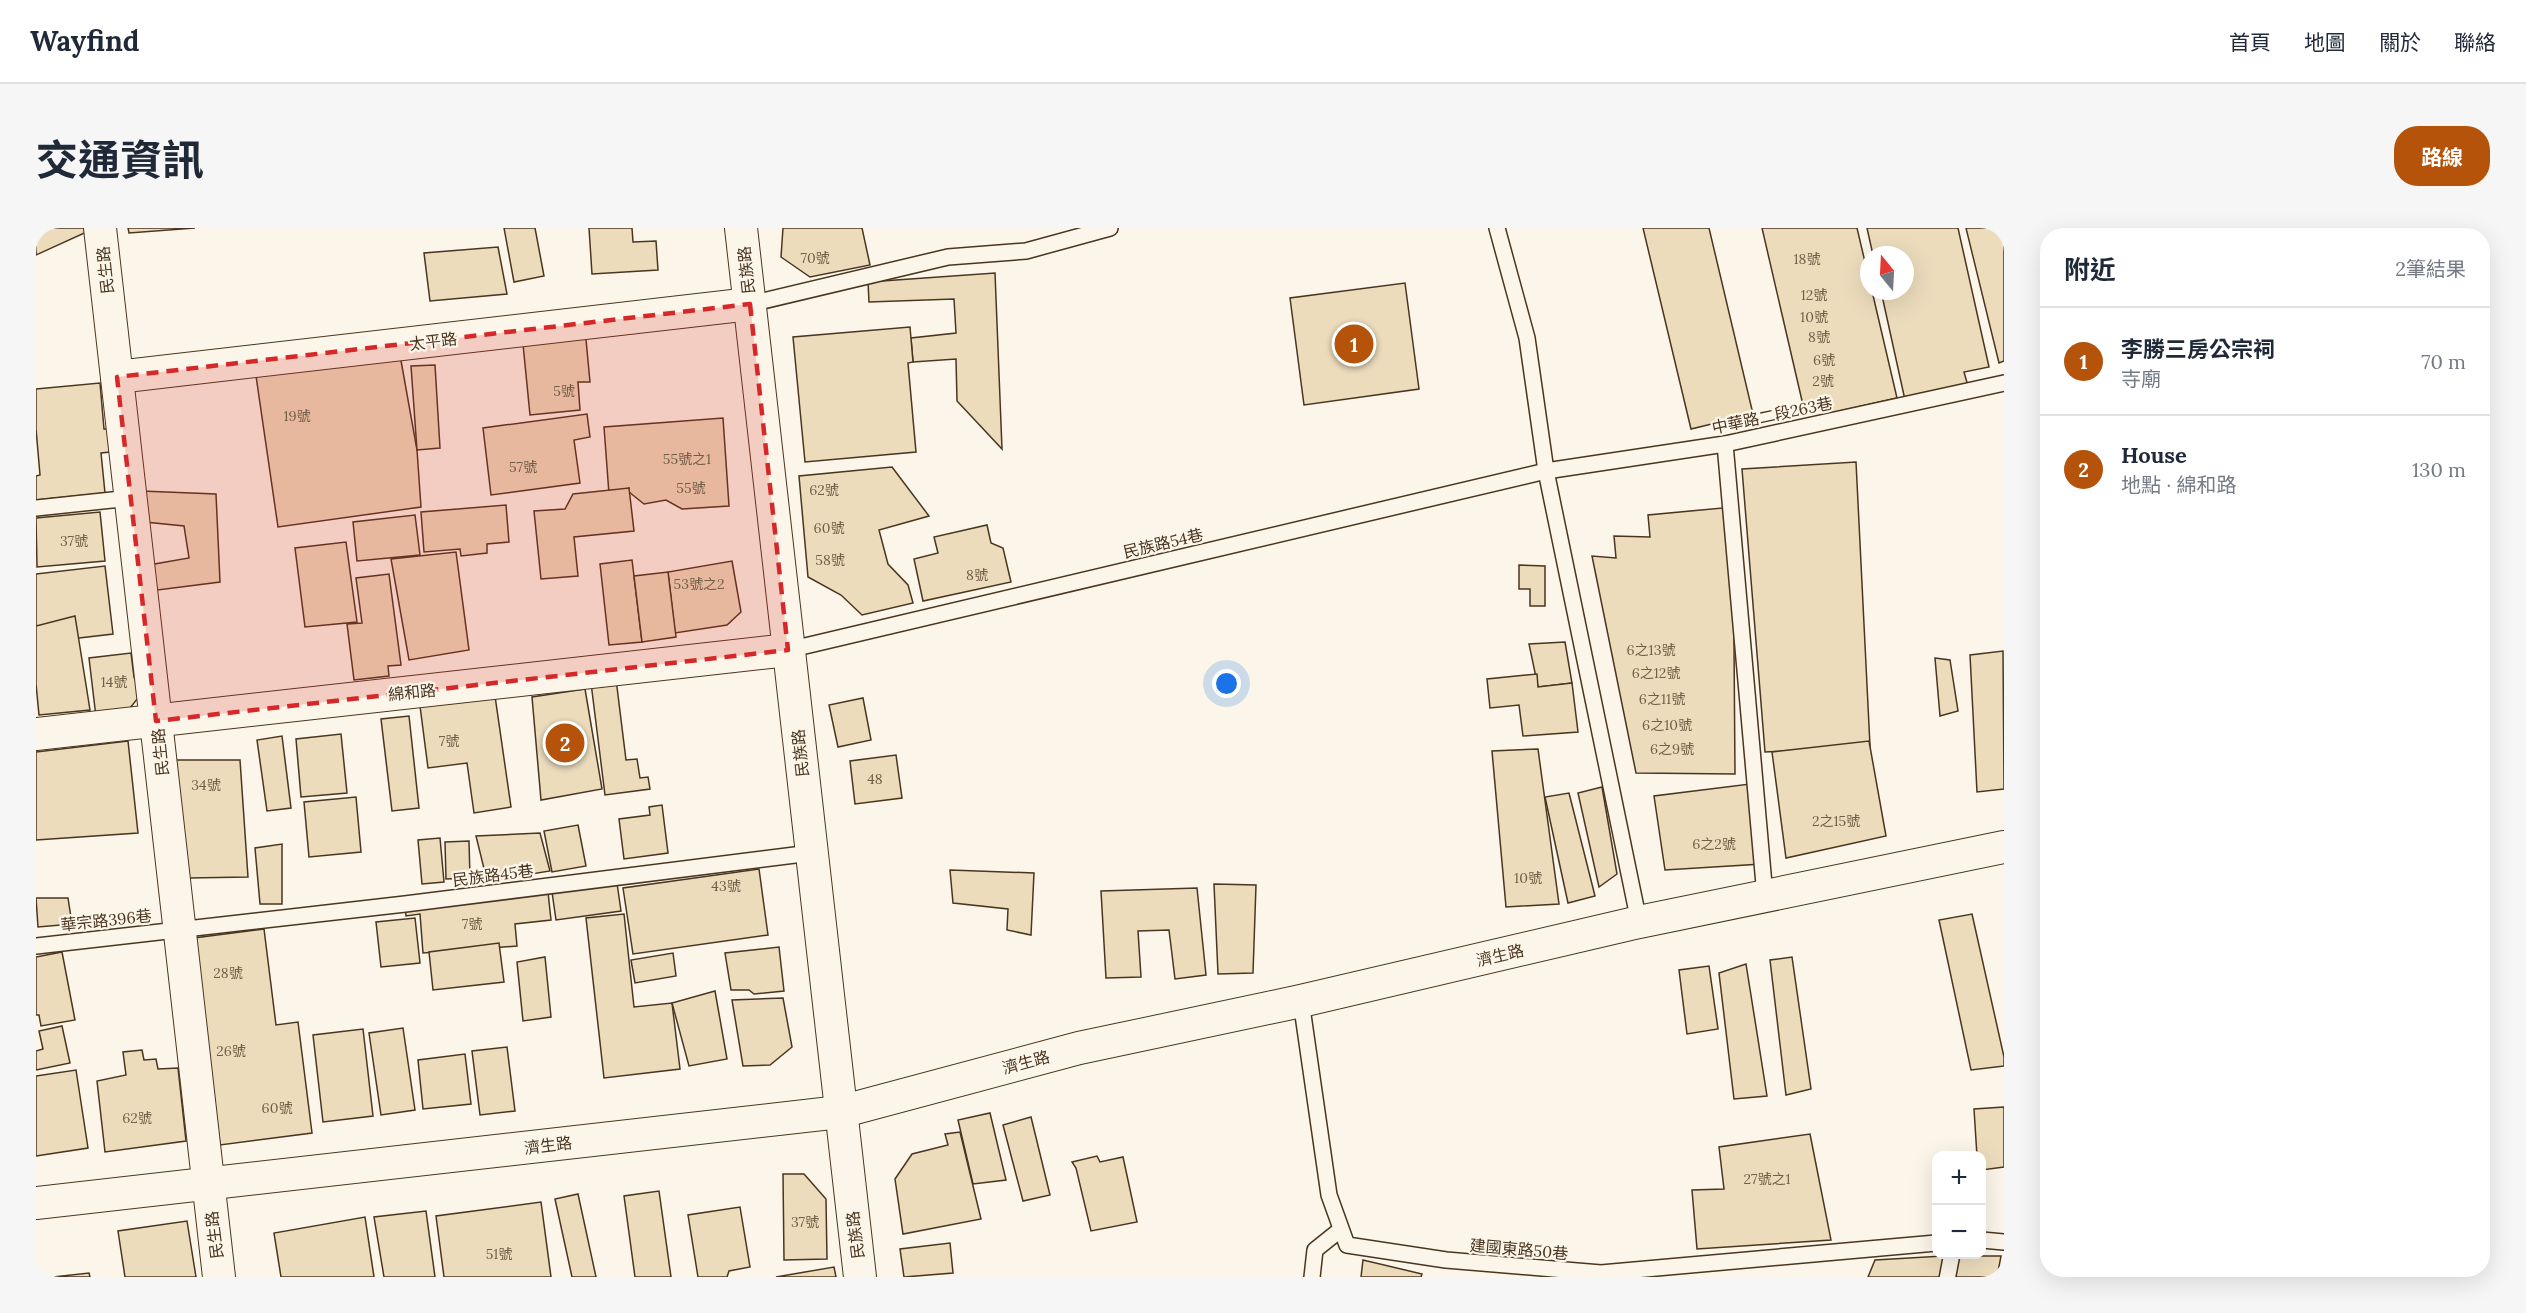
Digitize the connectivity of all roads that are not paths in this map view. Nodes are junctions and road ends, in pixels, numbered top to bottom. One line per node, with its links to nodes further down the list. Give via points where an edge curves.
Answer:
1 (100, 228): 6 (street, 民生路)
2 (741, 228): 5 (street, 民族路)
3 (1110, 228): 5 (lane, via 1026,250 948,257)
4 (1497, 228): 9 (lane, via 1527,338)
5 (750, 304): 6 (street, 太平路); 12 (street, 民族路)
6 (117, 377): 10 (street, 民生路)
7 (2004, 383): 8 (lane, 中華路二段263巷)
8 (1725, 444): 9 (lane, 中華路二段263巷); 17 (lane)
9 (1546, 471): 12 (lane, 民族路54巷); 18 (lane)
10 (131, 498): 11 (lane); 13 (street, 民生路)
11 (36, 507)
12 (789, 650): 13 (street, 綿和路); 16 (street, 民族路)
13 (156, 721): 14 (street, 綿和路); 19 (street, 民生路)
14 (36, 734)
15 (2004, 847): 17 (street, 濟生路)
16 (811, 853): 19 (lane, 民族路45巷); 22 (street, 民族路)
17 (1765, 896): 18 (street, 濟生路)
18 (1639, 922): 21 (street, 濟生路)
19 (180, 930): 20 (lane, 華宗路396巷); 23 (street, 民生路)
20 (36, 946)
21 (1300, 1001): 22 (street, 濟生路, via 1079,1048); 25 (lane, via 1329,1195)
22 (840, 1112): 23 (street, 濟生路); 31 (street, 民族路)
23 (208, 1184): 24 (street, 濟生路); 30 (street, 民生路)
24 (36, 1203)
25 (1340, 1230): 29 (lane, 建國東路50巷, via 1347,1245); 32 (lane, via 1316,1250)
26 (1986, 1240): 27 (lane)
27 (2004, 1242)
28 (1932, 1243): 29 (lane, 建國東路50巷, via 1601,1273)
29 (1474, 1270)
30 (219, 1277)
31 (860, 1277)
32 (1312, 1277)

